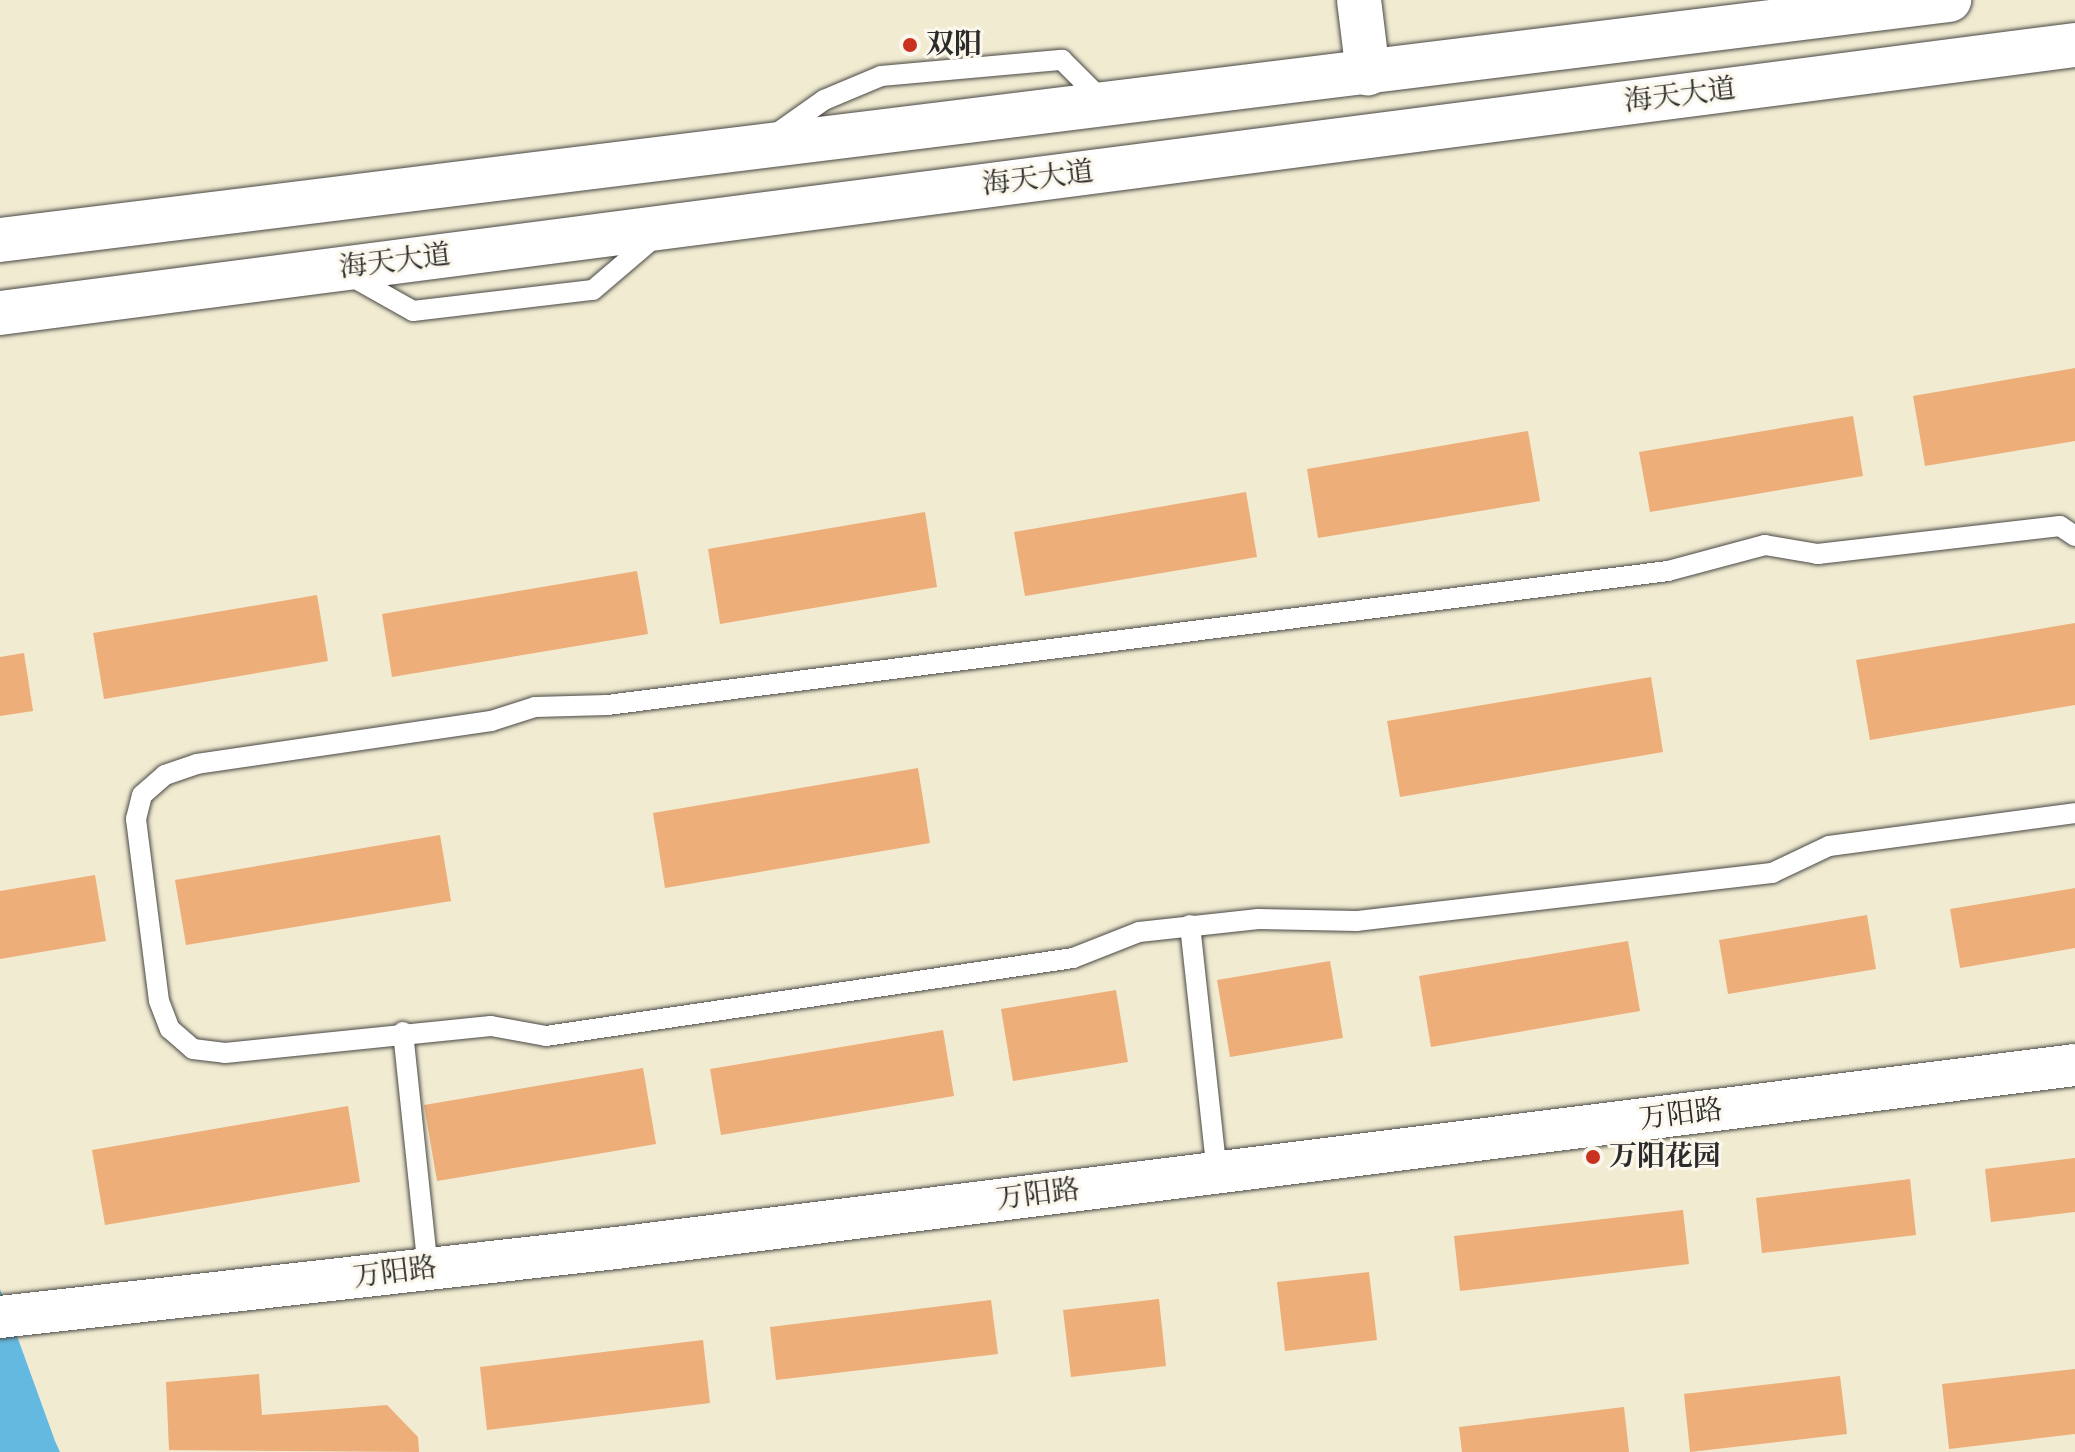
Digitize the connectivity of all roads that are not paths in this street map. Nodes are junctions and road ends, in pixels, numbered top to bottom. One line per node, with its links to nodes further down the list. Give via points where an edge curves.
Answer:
1 (1359, 0): 4 (main road)
2 (1949, 0): 4 (main road)
3 (2075, 45): 8 (main road, 海天大道)
4 (1368, 73): 5 (main road)
5 (1108, 106): 6 (main road); 6 (lane, via 1062,60 881,76 824,100)
6 (753, 150): 7 (main road)
7 (0, 240)
8 (0, 313)
9 (2075, 536): 12 (lane, via 2060,526 1818,554 1753,547 1668,571 607,705 535,707 491,721 197,764 165,775 142,795 136,819 159,1001 170,1029 193,1049 225,1053)
10 (2075, 813): 11 (lane, via 1829,846 1772,873 1357,921)
11 (1190, 925): 12 (lane, via 1139,932 1073,958 546,1036 491,1026); 14 (lane)
12 (403, 1032): 15 (lane)
13 (2075, 1065): 14 (street, 万阳路)
14 (1217, 1173): 15 (street, 万阳路)
15 (428, 1270): 16 (street, 万阳路)
16 (18, 1316)

